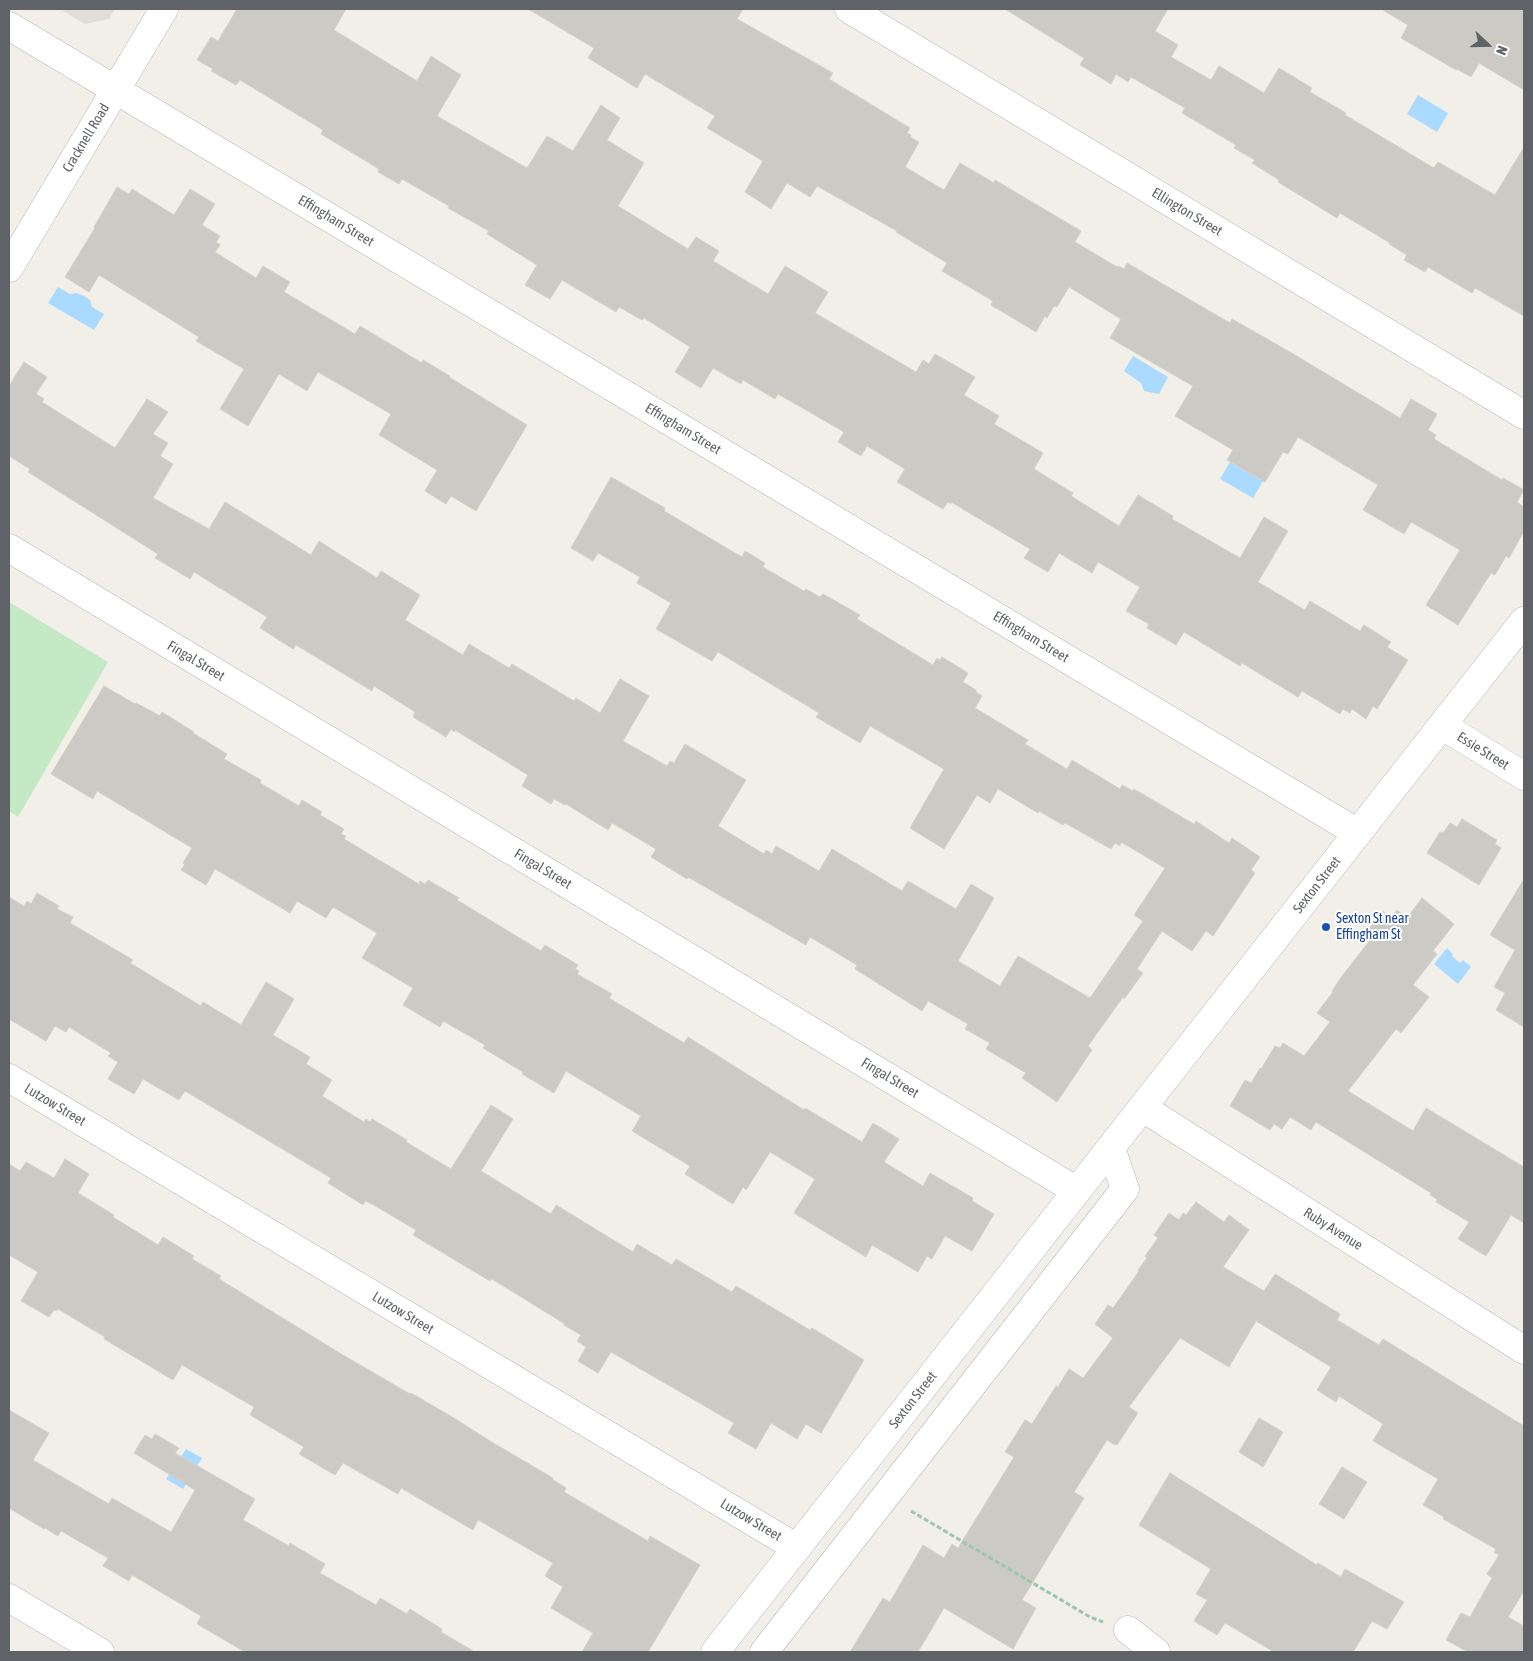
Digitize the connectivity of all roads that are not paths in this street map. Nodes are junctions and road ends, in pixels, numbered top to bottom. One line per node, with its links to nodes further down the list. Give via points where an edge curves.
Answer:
1 (164, 9): 4 (street, Cracknell Road)
2 (849, 9): 6 (street, Ellington Street)
3 (9, 26): 4 (street, Effingham Street)
4 (116, 90): 5 (street, Cracknell Road); 11 (street, Effingham Street)
5 (9, 268)
6 (1524, 415)
7 (9, 548): 15 (street, Fingal Street)
8 (1524, 621): 9 (street, Sexton Street)
9 (1443, 726): 10 (street, Essie Street); 11 (street, Sexton Street)
10 (1524, 776)
11 (1358, 833): 13 (street, Sexton Street)
12 (9, 1078): 17 (street, Lutzow Street)
13 (1143, 1108): 14 (street, Sexton Street); 16 (street, Ruby Avenue)
14 (1111, 1148): 15 (street, Sexton Street); 22 (street, via 1125,1189)
15 (1077, 1191): 17 (street, Sexton Street)
16 (1524, 1350)
17 (797, 1548): 21 (street, Sexton Street)
18 (9, 1598): 20 (street)
19 (1128, 1630): 23 (street)
20 (100, 1652)
21 (715, 1652)
22 (764, 1652)
23 (1156, 1652)

